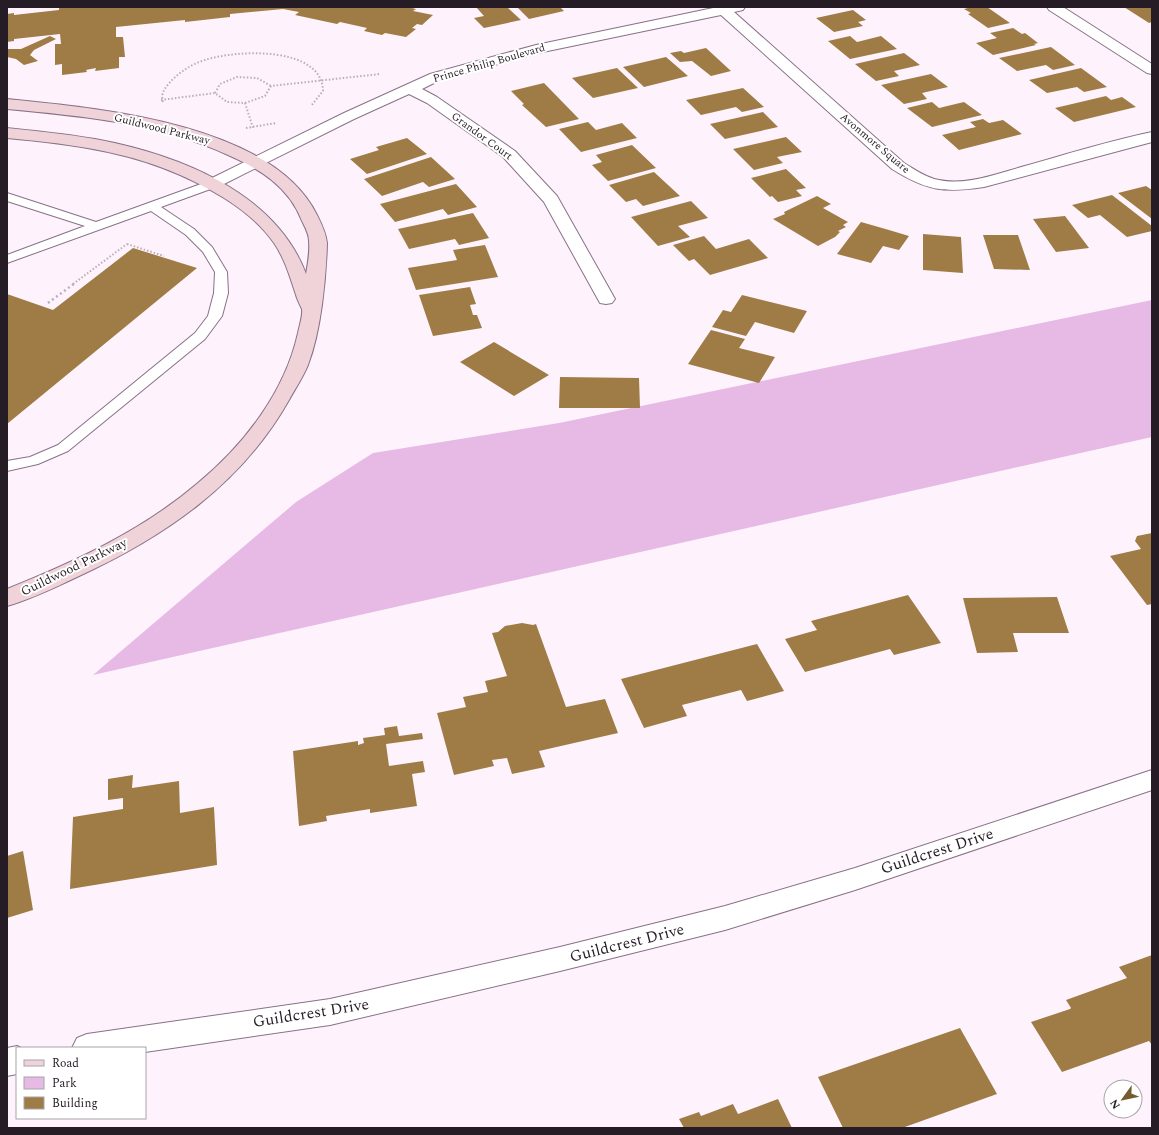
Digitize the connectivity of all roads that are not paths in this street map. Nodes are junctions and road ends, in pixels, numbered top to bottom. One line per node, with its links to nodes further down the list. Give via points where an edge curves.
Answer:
1 (1054, 7): 3 (street)
2 (731, 9): 4 (street, Prince Philip Boulevard, via 536,49 460,69); 7 (street, Avonmore Square, via 898,166 936,185 957,186 984,182 1132,140)
3 (1152, 70)
4 (409, 88): 8 (street, Prince Philip Boulevard); 14 (street, Grandor Court, via 432,100 509,154 552,200)
5 (7, 104): 8 (street, Guildwood Parkway, via 95,114 161,126 216,143)
6 (7, 133): 9 (street, via 95,144 142,156)
7 (1152, 138)
8 (256, 162): 9 (street, Prince Philip Boulevard); 15 (street, Guildwood Parkway, via 292,189 307,210 318,241)
9 (212, 184): 11 (lane); 15 (street, via 255,213 276,233 293,260)
10 (7, 197): 12 (lane)
11 (152, 206): 12 (lane); 16 (lane, via 190,232 208,250 221,272 221,293 215,316 200,336 63,448 33,461)
12 (96, 226): 13 (lane)
13 (7, 259)
14 (606, 299)
15 (311, 314): 17 (street, Guildwood Parkway, via 300,360 280,402 238,458 184,506 113,551)
16 (7, 466)
17 (7, 598)
18 (1152, 780): 19 (street, Guildcrest Drive, via 854,878 710,922 330,1012)
19 (93, 1047)

